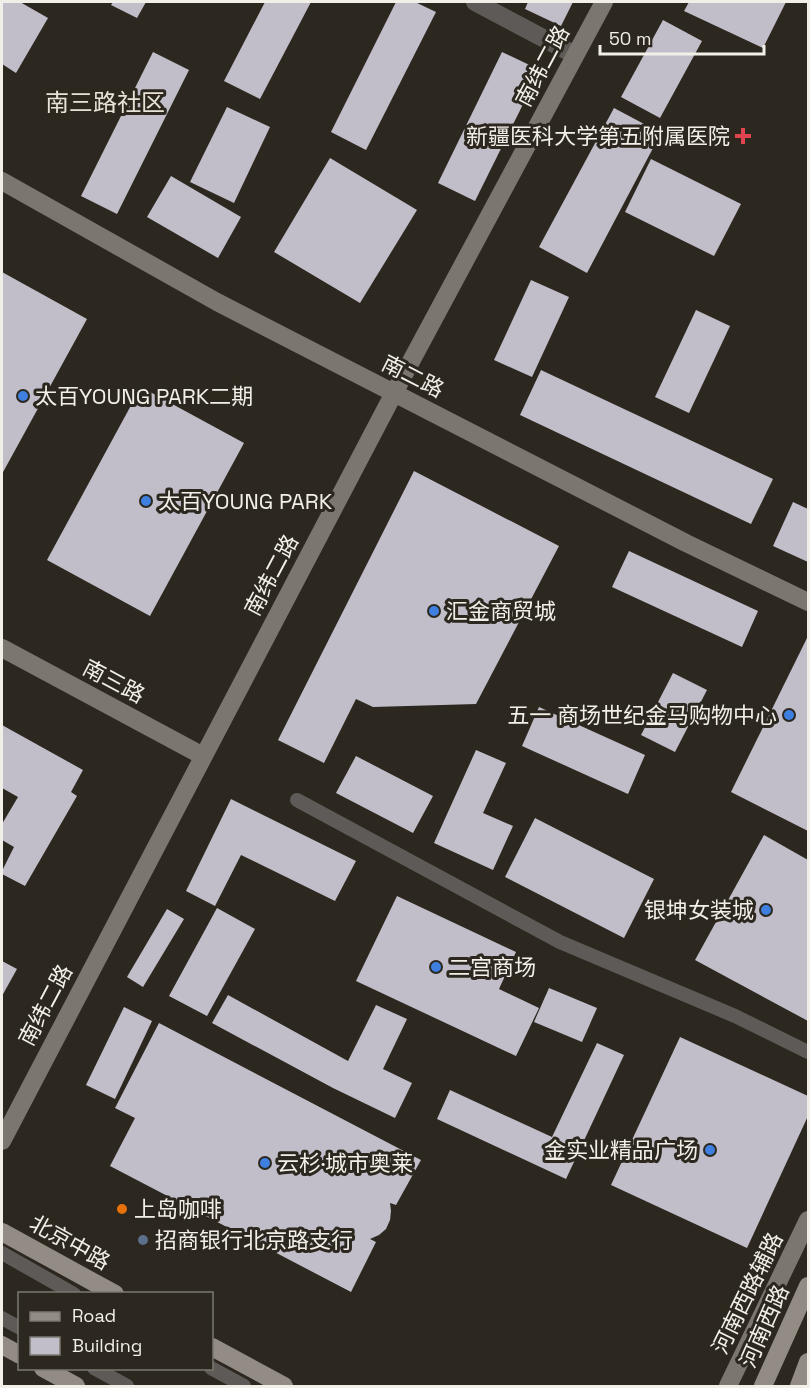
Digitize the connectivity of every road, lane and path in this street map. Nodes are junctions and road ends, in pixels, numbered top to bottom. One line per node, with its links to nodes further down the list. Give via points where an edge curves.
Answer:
1 (476, 2): 3 (street)
2 (604, 2): 3 (street, 南纬二路)
3 (575, 55): 5 (street, 南纬二路)
4 (2, 181): 5 (street, 南二路, via 217,302)
5 (394, 393): 6 (street, 南二路); 8 (street, 南纬二路)
6 (808, 602)
7 (2, 648): 8 (street, 南三路)
8 (203, 756): 11 (street, 南纬二路)
9 (297, 800): 10 (lane, via 560,942 735,1016)
10 (808, 1052)
11 (2, 1141)
12 (808, 1220): 31 (street, 河南西路辅路)
13 (2, 1232): 17 (main road, 北京中路)
14 (2, 1253): 16 (lane)
15 (808, 1286): 32 (main road, 河南西路)
16 (72, 1292)
17 (113, 1292)
18 (2, 1318): 19 (lane)
19 (18, 1327)
20 (2, 1345): 22 (main road)
21 (213, 1348): 30 (main road)
22 (18, 1354)
23 (808, 1362): 33 (main road)
24 (48, 1370): 27 (main road)
25 (98, 1370): 28 (lane)
26 (213, 1370): 29 (lane)
27 (76, 1386)
28 (126, 1386)
29 (244, 1386)
30 (285, 1386)
31 (728, 1386)
32 (763, 1386)
33 (799, 1386)

